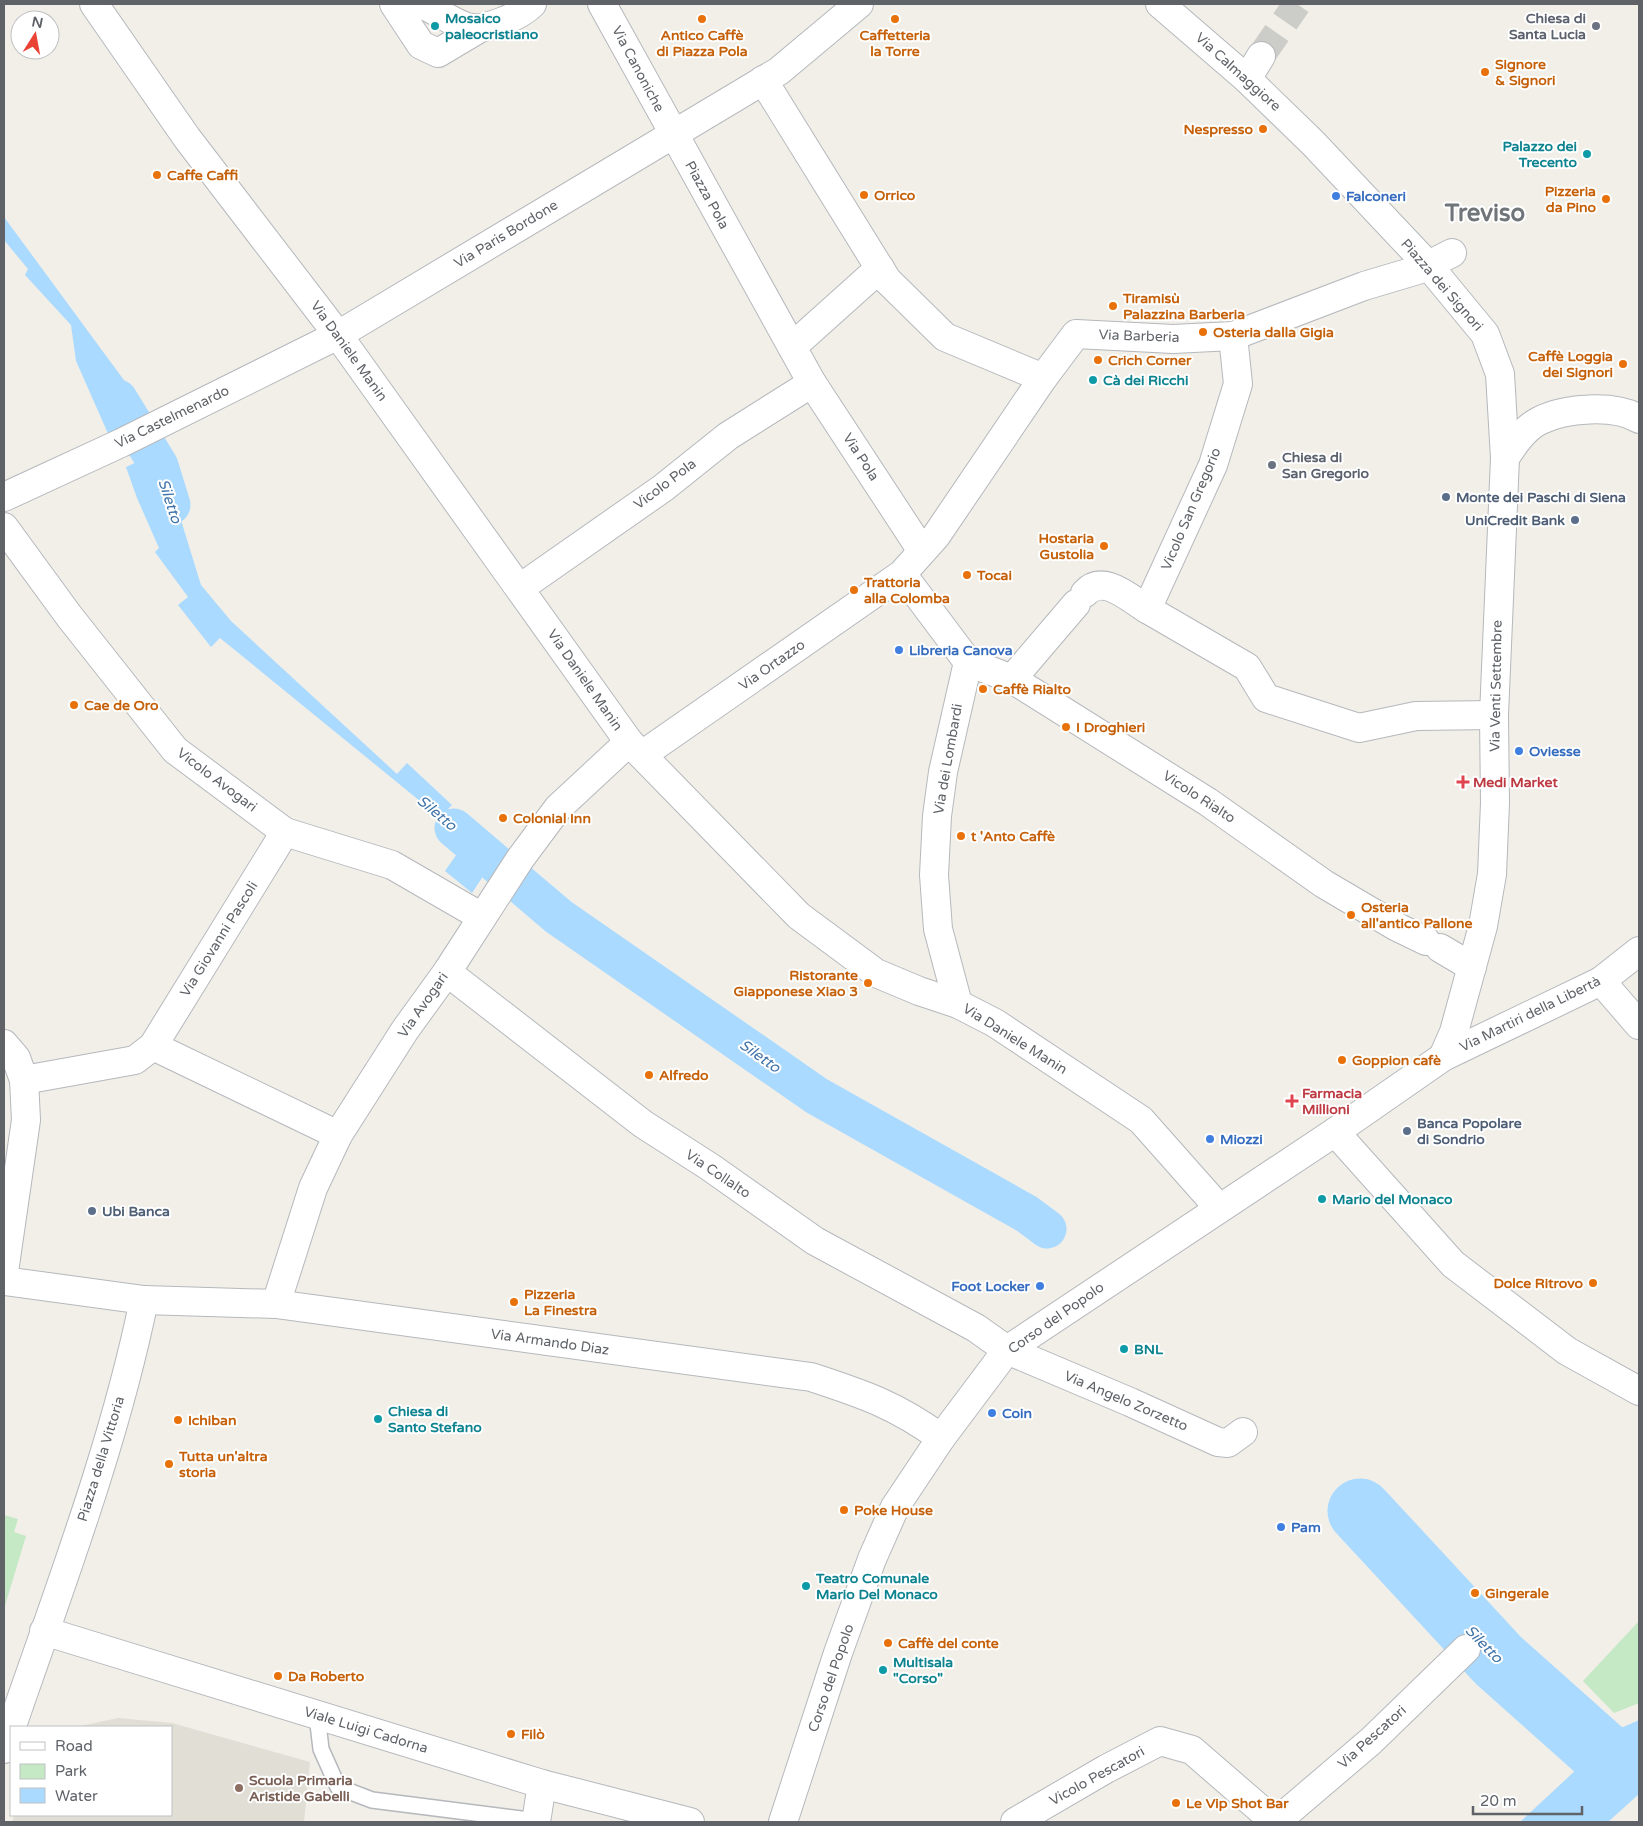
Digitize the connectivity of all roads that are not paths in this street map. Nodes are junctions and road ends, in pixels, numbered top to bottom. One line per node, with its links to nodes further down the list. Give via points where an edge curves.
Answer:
1 (94, 4): 15 (street, Via Daniele Manin, via 187,138)
2 (394, 4): 8 (street, via 421,45 438,53)
3 (421, 4): 8 (street, via 467,27)
4 (532, 4): 8 (street, via 507,19)
5 (602, 4): 10 (street, Via Canoniche)
6 (859, 4): 9 (street)
7 (1160, 4): 11 (street, Via Calmaggiore, via 1254,68)
8 (480, 28)
9 (771, 75): 10 (street); 14 (street)
10 (674, 134): 15 (street, Via Paris Bordone); 17 (street, Piazza Pola)
11 (1313, 143): 13 (street, Piazza dei Signori)
12 (1452, 253): 13 (street, Via Barberia)
13 (1428, 265): 16 (street, Via Barberia); 20 (street, Piazza dei Signori, via 1485,334 1500,374)
14 (883, 274): 17 (street); 18 (street, via 945,337)
15 (338, 334): 21 (street, Via Castelmenardo, via 121,443); 25 (street, Via Daniele Manin)
16 (1233, 336): 18 (street, Via Barberia, via 1173,339 1076,334); 26 (street, Vicolo San Gregorio, via 1238,384 1213,465)
17 (802, 364): 23 (street, Via Pola); 25 (street, Vicolo Pola, via 728,436 663,488)
18 (1042, 378): 23 (street, Via Barberia, via 936,536)
19 (1639, 419): 20 (street, via 1630,413 1610,410 1562,414 1538,421 1518,438)
20 (1505, 458): 29 (street, Via Venti Settembre)
21 (4, 497)
22 (4, 527): 31 (street, Vicolo Avogari, via 69,616 176,750)
23 (922, 550): 24 (street, Via Ortazzo)
24 (902, 574): 27 (street); 30 (street, Via Ortazzo)
25 (520, 588): 30 (street, Via Daniele Manin)
26 (1147, 609): 28 (street, via 1105,584 1096,584); 29 (street, via 1247,667 1266,698 1359,728 1416,716)
27 (968, 662): 28 (street, Vicolo Rialto); 37 (street, Via dei Lombardi, via 943,772 934,874 938,930)
28 (1012, 678): 34 (street, Vicolo Rialto, via 1208,802 1324,884)
29 (1494, 715): 34 (street, Via Venti Settembre, via 1492,874)
30 (636, 749): 32 (street, Via Avogari, via 558,808); 37 (street, Via Daniele Manin, via 799,916 876,972)
31 (285, 832): 32 (street, Vicolo Avogari, via 392,865); 40 (street, Via Giovanni Pascoli)
32 (487, 910): 35 (street, Via Avogari)
33 (1639, 951): 36 (street, Via Martiri della Libertà)
34 (1472, 967): 41 (street, Via Venti Settembre, via 1454,1032)
35 (447, 972): 44 (street, Via Avogari, via 404,1030); 50 (street, Via Collalto, via 643,1124 710,1167 814,1242 976,1328)
36 (1601, 981): 38 (street); 41 (street, Via Martiri della Libertà)
37 (958, 1004): 45 (street, Via Daniele Manin, via 995,1023 1141,1120)
38 (1639, 1025)
39 (4, 1044): 42 (street, via 16,1058)
40 (154, 1046): 42 (street, Via Giovanni Pascoli, via 135,1060); 44 (street)
41 (1443, 1057): 43 (street, Corso del Popolo)
42 (24, 1080): 46 (street, via 26,1120)
43 (1335, 1132): 45 (street, Corso del Popolo); 51 (street, via 1469,1278 1567,1351)
44 (338, 1135): 49 (street, Via Avogari, via 313,1188)
45 (1219, 1208): 50 (street, Corso del Popolo)
46 (4, 1272)
47 (4, 1281): 48 (street)
48 (144, 1300): 49 (street, Via Armando Diaz); 54 (street, Piazza della Vittoria, via 115,1414)
49 (276, 1304): 53 (street, Via Armando Diaz, via 811,1377 869,1396 911,1416)
50 (1007, 1350): 52 (street, Via Angelo Zorzetto, via 1218,1442 1228,1443); 53 (street, Corso del Popolo)
51 (1639, 1391)
52 (1243, 1432)
53 (941, 1438): 63 (street, Corso del Popolo, via 895,1506 872,1559)
54 (44, 1631): 56 (street, Viale Luigi Cadorna); 57 (street, Piazza della Vittoria)
55 (1466, 1649): 65 (street, Via Pescatori, via 1371,1740)
56 (317, 1715): 60 (street, Viale Luigi Cadorna); 61 (lane, via 321,1750 338,1787 372,1800)
57 (12, 1726)
58 (10, 1731): 59 (street, Piazza della Vittoria)
59 (4, 1749)
60 (542, 1784): 61 (street); 62 (street, Viale Luigi Cadorna)
61 (536, 1822)
62 (690, 1822)
63 (783, 1822)
64 (1015, 1822): 65 (street, Vicolo Pescatori, via 1106,1768 1160,1741 1192,1750)
65 (1276, 1822)

